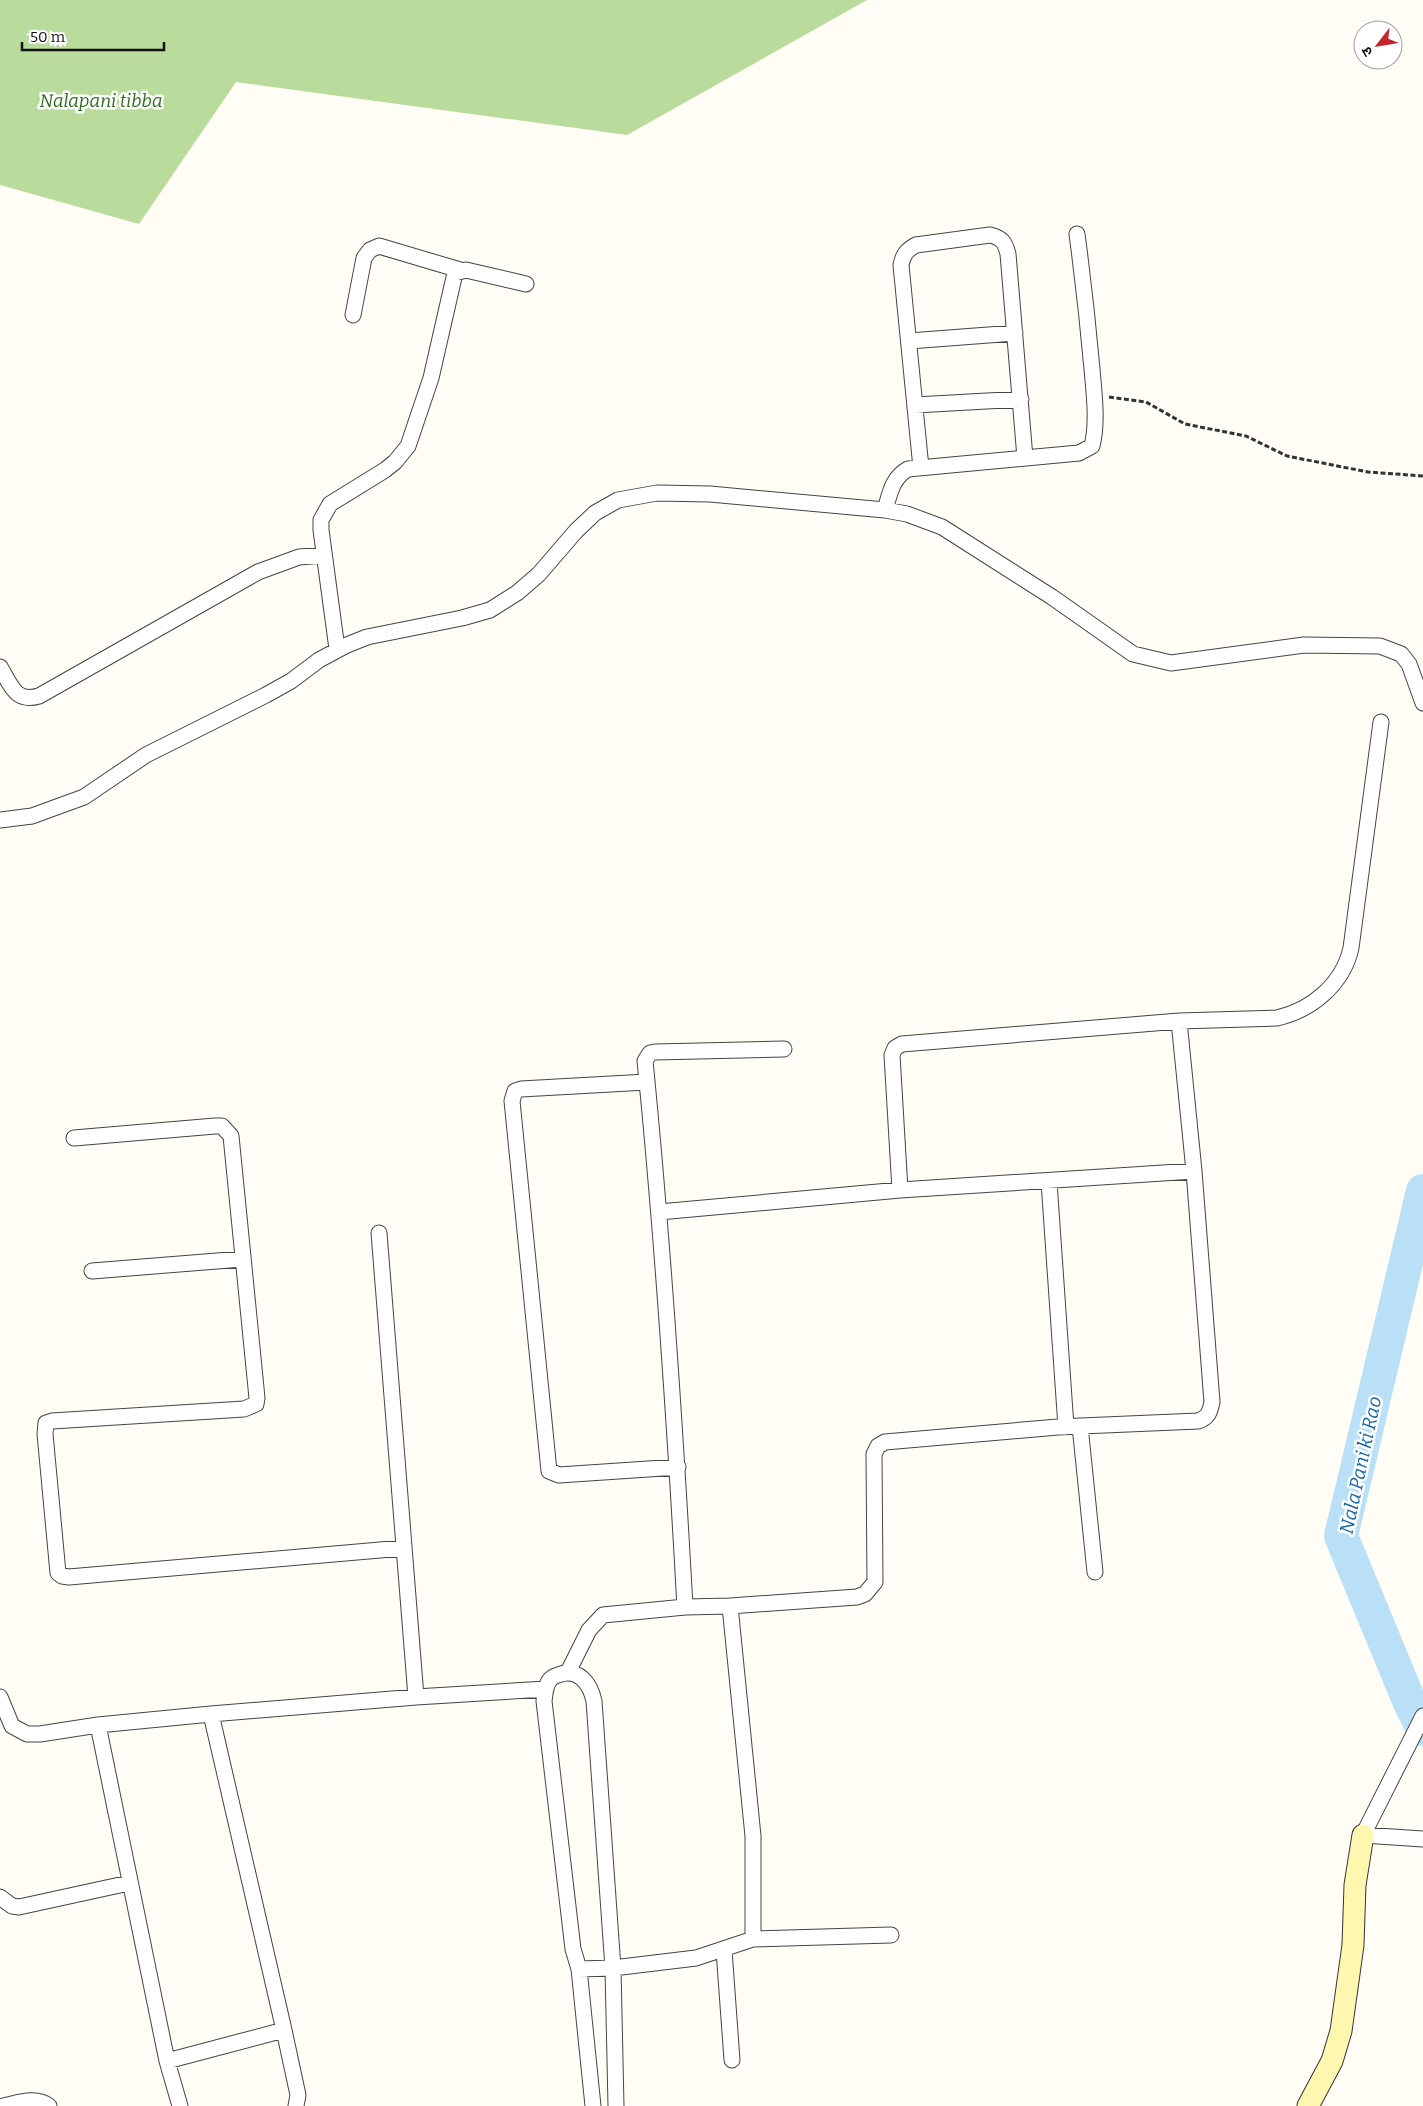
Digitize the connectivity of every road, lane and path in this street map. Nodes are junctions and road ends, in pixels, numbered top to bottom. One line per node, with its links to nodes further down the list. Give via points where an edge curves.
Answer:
1 (1077, 234): 7 (street)
2 (460, 270): 3 (street); 4 (street, via 378,246 364,258); 14 (street, via 451,281 432,378 408,446 396,462 330,504 323,512)
3 (526, 284)
4 (353, 315)
5 (1015, 333): 6 (street); 6 (street, via 1007,249 1000,238 990,235 916,245 908,249 902,265); 8 (street)
6 (909, 341): 9 (street)
7 (1094, 395): 10 (street, via 1092,446 1086,451); 12 (path, via 1146,402 1186,424 1246,436 1286,456 1368,472)
8 (1020, 399): 9 (street); 10 (street)
9 (915, 405): 11 (street)
10 (1025, 458): 11 (street)
11 (921, 468): 13 (street, via 908,469 897,476)
12 (1423, 476)
13 (885, 510): 15 (street, via 710,494 657,493 627,498 596,513 539,574 490,610 367,637); 17 (street, via 942,527 1133,654 1171,663 1304,645 1380,646 1401,654 1409,664)
14 (324, 555): 15 (street); 16 (street, via 299,558 258,572 39,696 29,699 15,693)
15 (337, 649): 19 (street, via 266,695 146,755 84,797 32,816)
16 (0, 667)
17 (1423, 703)
18 (1381, 722): 20 (street, via 1351,948 1346,965 1321,997 1292,1014 1277,1018)
19 (0, 820)
20 (1179, 1021): 24 (street); 26 (street, via 902,1044 892,1056)
21 (784, 1049): 22 (street, via 655,1052 646,1060)
22 (648, 1082): 27 (street); 32 (street, via 520,1089 512,1101 549,1471 559,1475)
23 (74, 1138): 29 (street, via 222,1126 231,1136)
24 (1194, 1171): 25 (street); 31 (street, via 1212,1402 1210,1412 1198,1421)
25 (1049, 1182): 26 (street); 31 (street)
26 (900, 1190): 27 (street)
27 (660, 1212): 32 (street)
28 (379, 1233): 33 (street)
29 (242, 1259): 30 (street); 33 (street, via 256,1404 244,1409 52,1420 46,1423 44,1434 58,1572 69,1577)
30 (92, 1271)
31 (1073, 1427): 34 (street); 35 (street, via 885,1442 874,1454 875,1582 872,1588 857,1597)
32 (678, 1467): 36 (street)
33 (404, 1548): 40 (street)
34 (1095, 1572)
35 (730, 1606): 36 (street); 49 (street, via 753,1836)
36 (685, 1607): 37 (street, via 603,1615 589,1630)
37 (568, 1672): 38 (street, via 553,1677); 51 (street, via 585,1680 594,1701)
38 (546, 1689): 40 (street); 52 (street, via 544,1701 573,1950)
39 (0, 1697): 43 (street, via 12,1726 27,1734)
40 (416, 1697): 41 (street)
41 (211, 1714): 43 (street); 53 (street)
42 (1423, 1716): 44 (street)
43 (98, 1725): 46 (street)
44 (1363, 1835): 45 (street); 62 (street, via 1355,1885 1353,1945 1342,2031 1332,2061)
45 (1423, 1838)
46 (129, 1883): 47 (street, via 19,1907); 55 (street)
47 (0, 1897)
48 (891, 1935): 49 (street)
49 (753, 1939): 50 (street)
50 (724, 1950): 51 (street, via 696,1958); 54 (street)
51 (613, 1968): 52 (street); 61 (street)
52 (579, 1969): 60 (street)
53 (284, 2030): 55 (street); 59 (street, via 298,2095)
54 (732, 2060)
55 (167, 2061): 58 (street)
56 (3, 2106): 57 (street, via 36,2100)
57 (49, 2106)
58 (180, 2106)
59 (296, 2106)
60 (593, 2106)
61 (616, 2106)
62 (1308, 2106)

